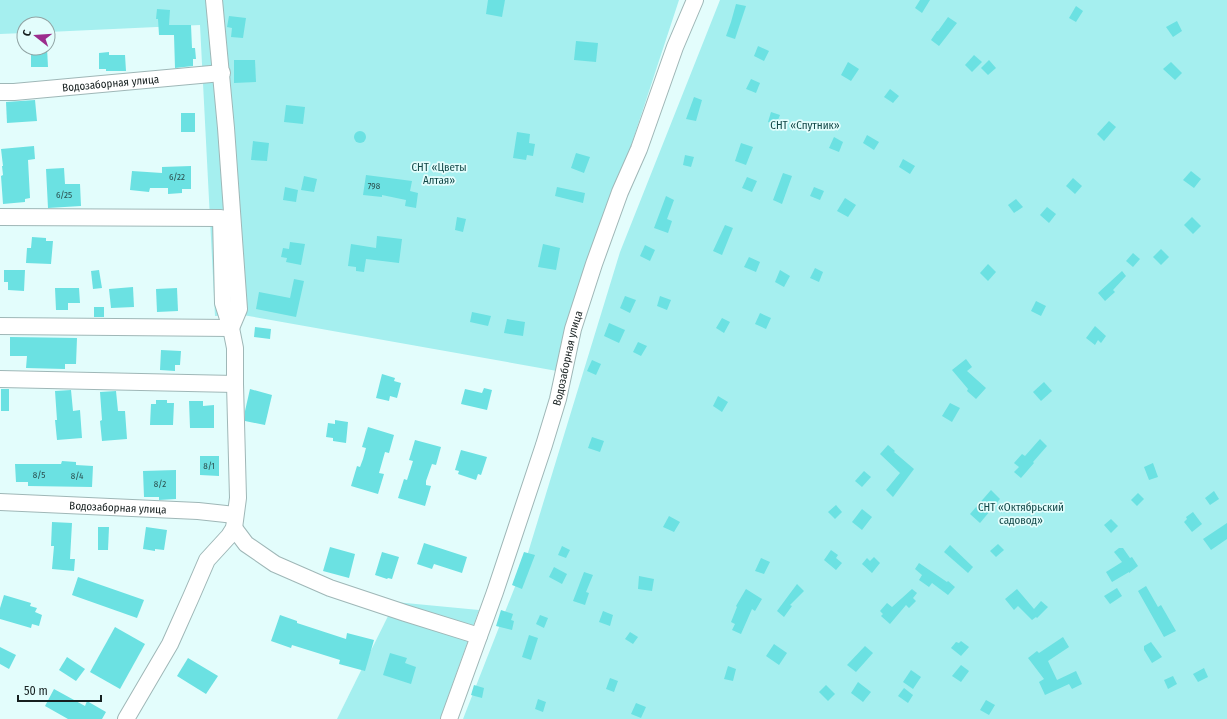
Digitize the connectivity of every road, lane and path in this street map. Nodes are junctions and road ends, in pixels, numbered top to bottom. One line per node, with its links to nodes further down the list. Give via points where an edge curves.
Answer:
1 (214, 0): 3 (street)
2 (695, 0): 12 (street, Водозаборная улица, via 594,264 573,329 558,399 544,445)
3 (222, 73): 4 (street, Водозаборная улица); 7 (street, via 239,309)
4 (0, 92)
5 (0, 217): 7 (street, via 221,218 223,302)
6 (0, 326): 7 (street)
7 (231, 328): 9 (street, via 235,348)
8 (0, 379): 9 (street)
9 (235, 384): 11 (street, via 238,498)
10 (0, 502): 11 (street, Водозаборная улица, via 198,511)
11 (234, 522): 12 (street, via 246,544 275,564 338,591); 13 (street, via 229,536 206,560 170,644)
12 (479, 636): 14 (street, Водозаборная улица)
13 (126, 719)
14 (449, 719)

